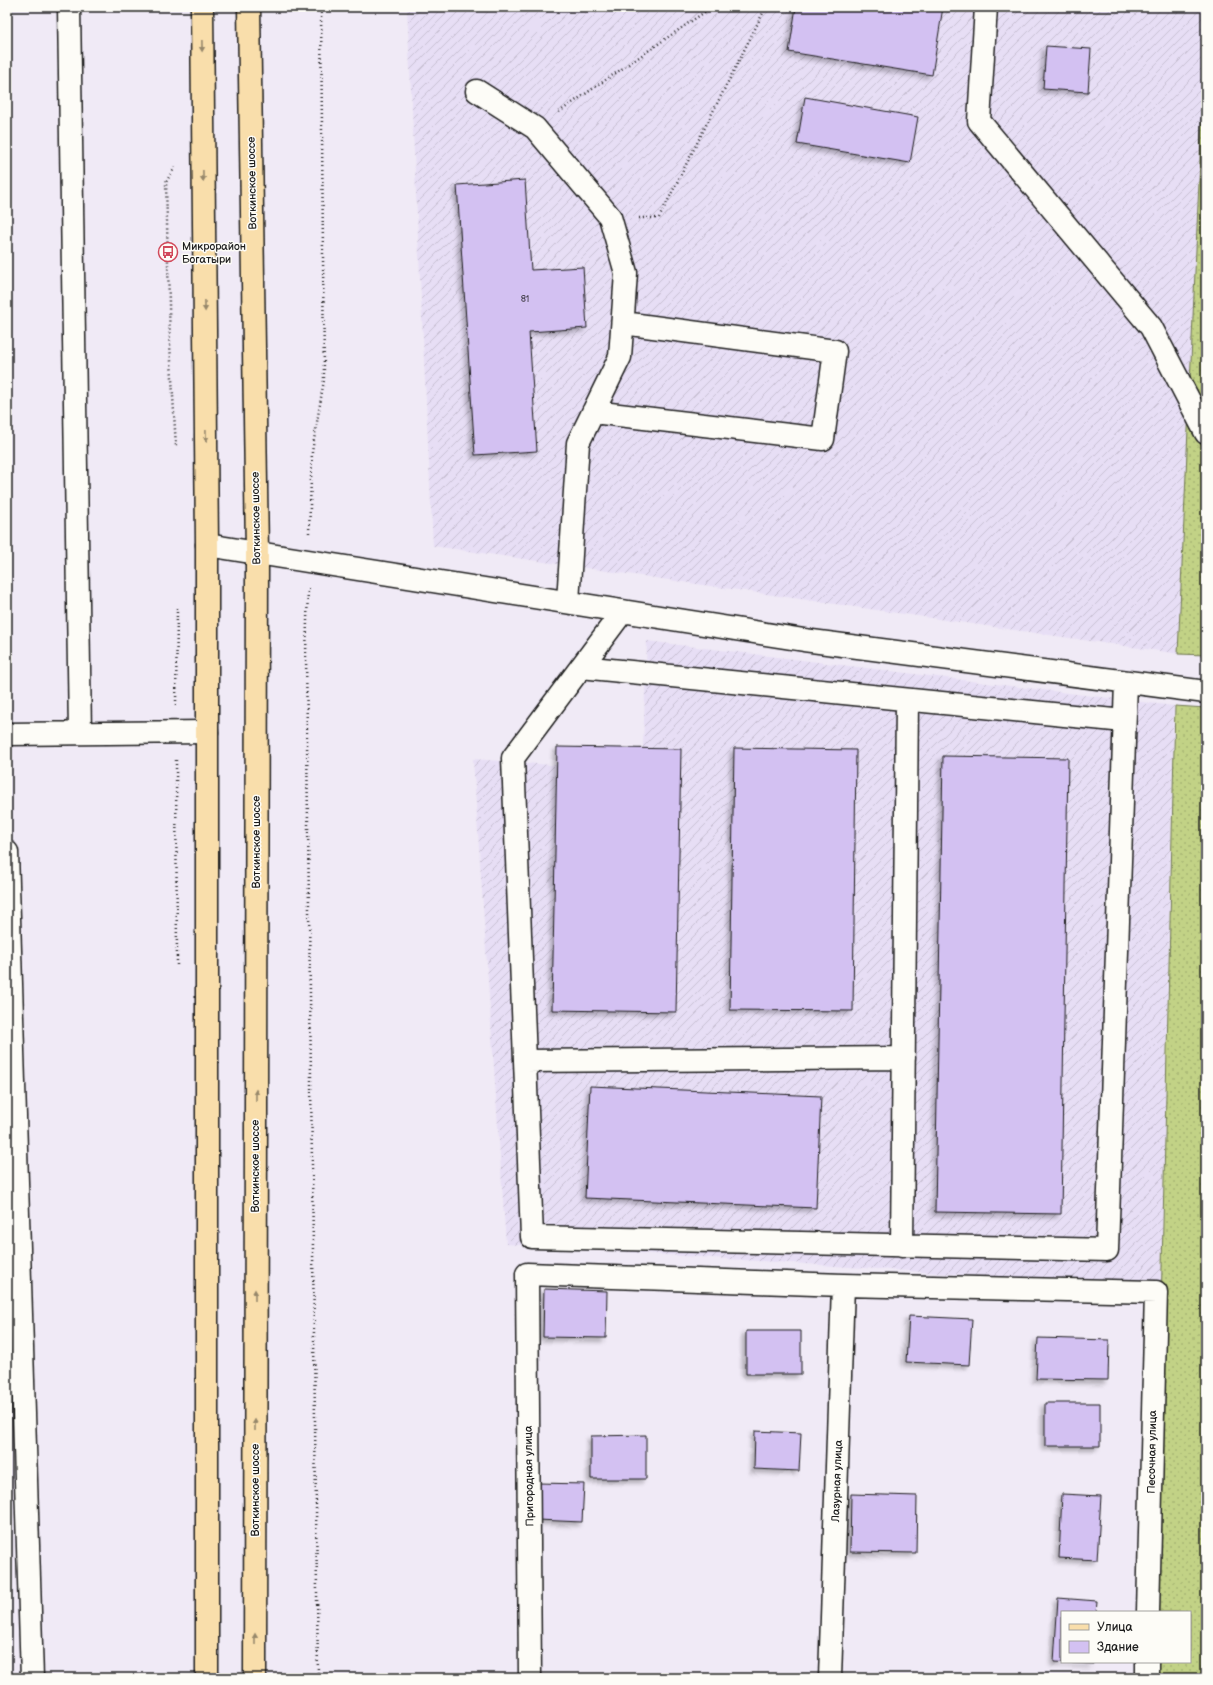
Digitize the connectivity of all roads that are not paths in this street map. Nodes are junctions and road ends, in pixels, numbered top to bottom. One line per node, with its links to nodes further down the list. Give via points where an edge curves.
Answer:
1 (70, 7): 20 (street)
2 (202, 7): 9 (main road, one-way to 9)
3 (249, 7): 10 (main road, Воткинское шоссе)
4 (986, 7): 8 (street, via 979,121 1151,327)
5 (477, 91): 6 (street, via 535,128 610,217 626,273)
6 (623, 323): 7 (street, via 620,357); 7 (street, via 835,351 824,439)
7 (593, 412): 11 (street, via 578,443)
8 (1206, 433)
9 (207, 545): 10 (street); 18 (main road)
10 (256, 553): 11 (street); 30 (main road, Воткинское шоссе, one-way to 10)
11 (568, 602): 12 (street)
12 (623, 611): 13 (street); 14 (street, via 804,640)
13 (581, 667): 16 (street); 23 (street, via 513,758)
14 (1126, 682): 15 (street); 17 (street)
15 (1206, 692)
16 (907, 700): 17 (street); 22 (street)
17 (1124, 721): 24 (street, via 1107,1250)
18 (207, 732): 20 (street); 29 (main road)
19 (7, 734): 20 (street)
20 (80, 734)
21 (7, 852): 28 (street)
22 (904, 1058): 23 (street); 24 (street)
23 (525, 1061): 24 (street, via 532,1238)
24 (902, 1246)
25 (843, 1285): 26 (street, Песочная улица, via 1156,1292); 31 (street, Пригородная улица, via 527,1274); 32 (street, Лазурная улица)
26 (1148, 1611)
27 (1147, 1663): 33 (street)
28 (32, 1678)
29 (207, 1678)
30 (254, 1678)
31 (530, 1678)
32 (830, 1678)
33 (1147, 1678)

